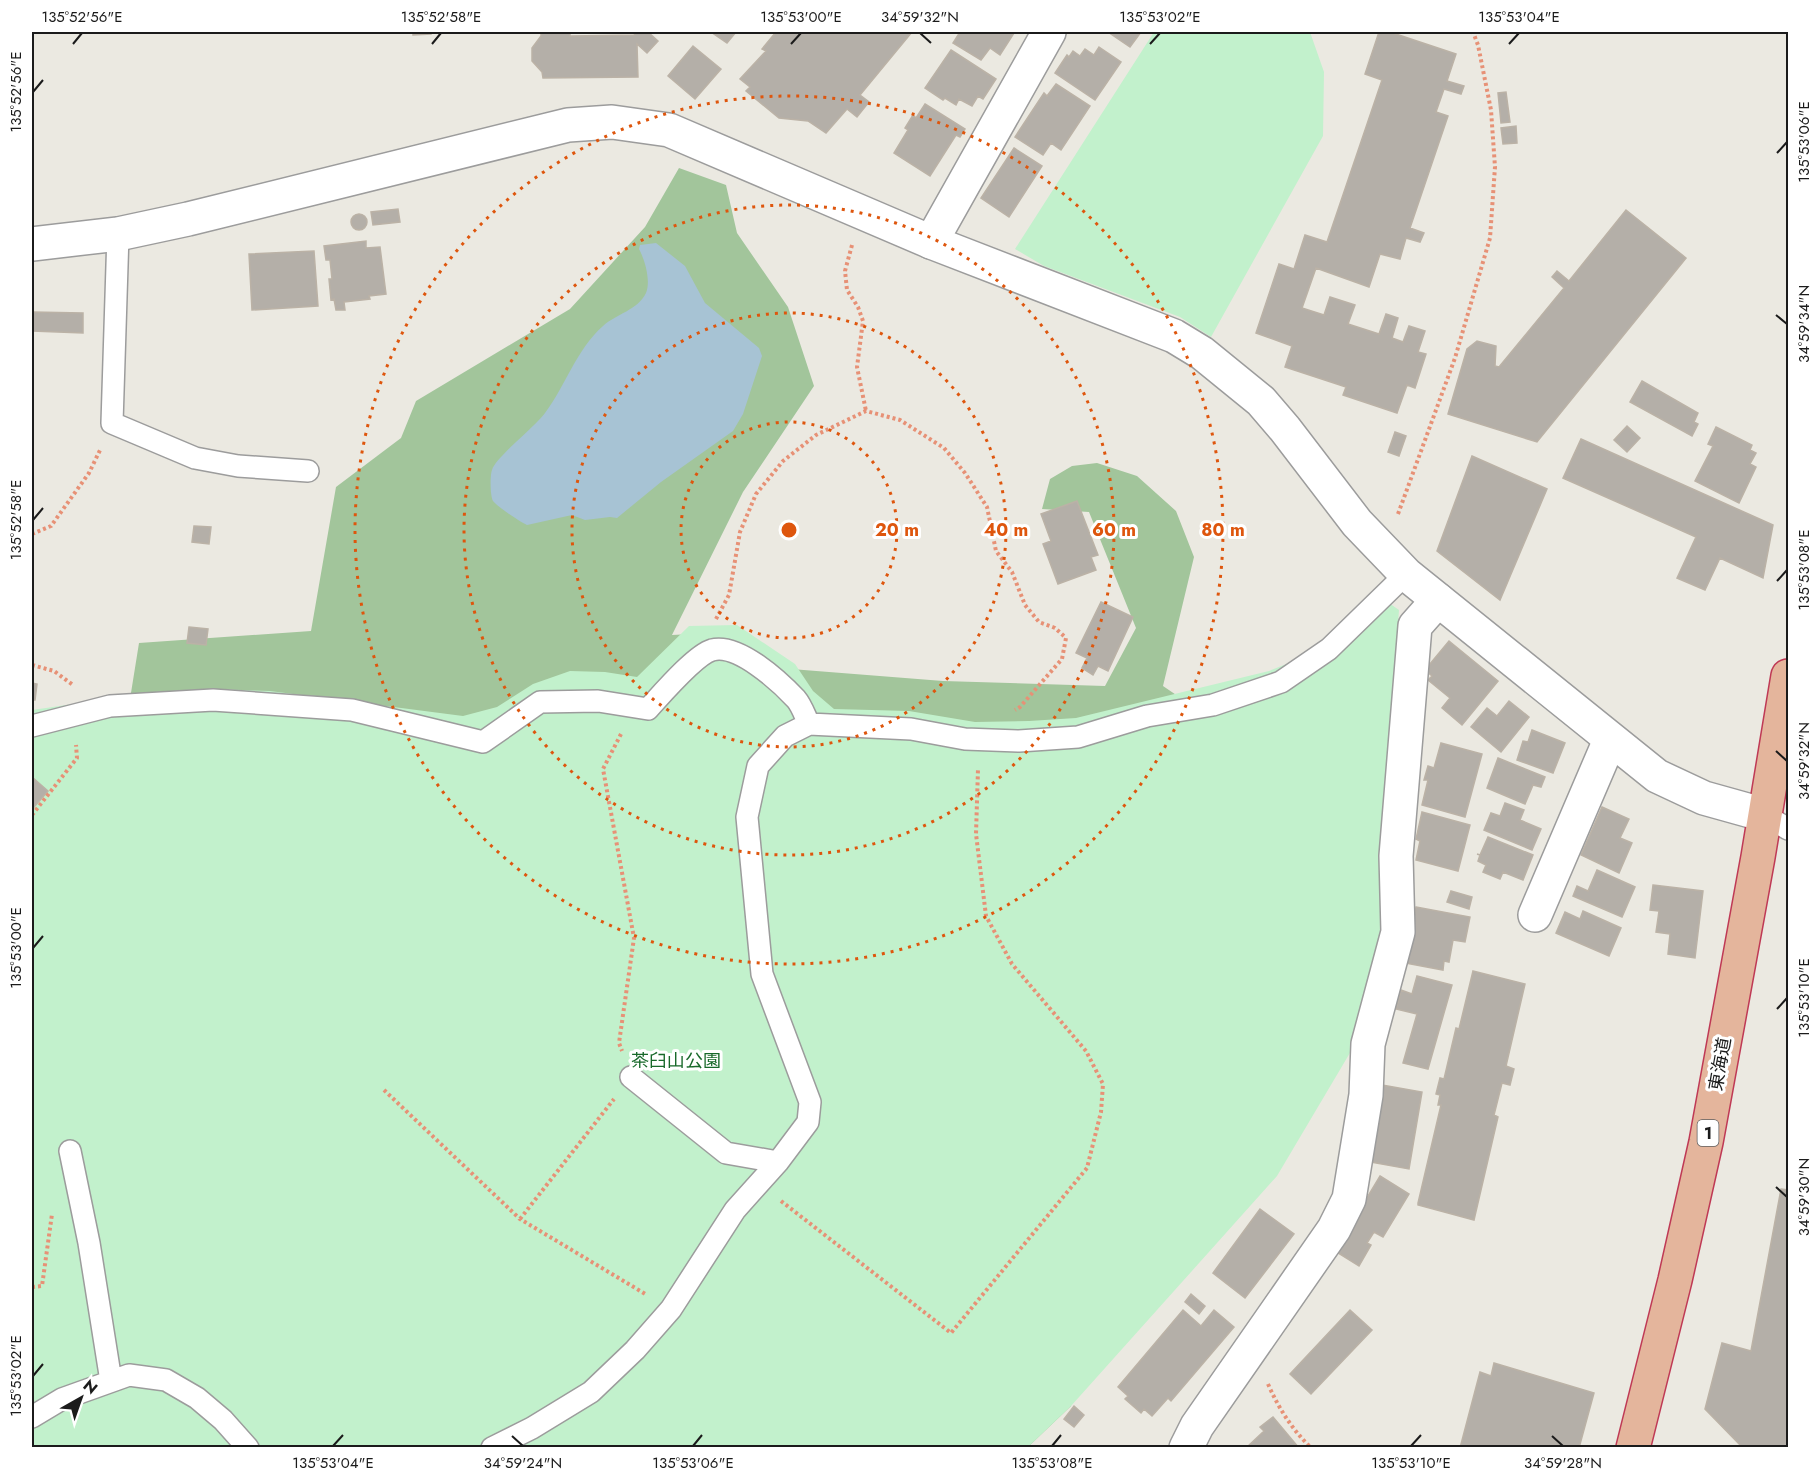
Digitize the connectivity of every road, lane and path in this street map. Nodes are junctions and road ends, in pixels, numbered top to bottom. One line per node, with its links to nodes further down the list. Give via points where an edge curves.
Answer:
1 (1049, 32): 5 (street)
2 (1473, 32): 11 (path, via 1491,110 1495,167 1490,238)
3 (862, 213): 4 (street, via 669,130 612,122 568,125); 5 (street); 7 (path, via 844,271 847,290 863,321 857,367)
4 (118, 234): 6 (street); 8 (lane)
5 (931, 242): 11 (street, via 1174,336 1203,353 1261,401 1357,522)
6 (32, 244)
7 (866, 411): 13 (path, via 816,435 783,461 756,494 740,531 729,595 716,620); 21 (path, via 900,420 944,448 987,507 996,551 1012,572 1024,605 1039,622 1066,638 1062,659 1020,707 992,722)
8 (112, 423): 9 (lane, via 195,458 238,466); 10 (path, via 89,473 51,526)
9 (308, 471)
10 (32, 534)
11 (1395, 562): 12 (street); 21 (lane, via 1329,649 1281,682 1212,705 1147,716 1078,737)
12 (1438, 600): 22 (street); 35 (street, via 1415,626 1396,856 1398,932 1368,1044 1366,1095 1349,1198 1334,1229)
13 (711, 650): 17 (lane); 19 (lane, via 730,649 748,658 798,701)
14 (32, 665): 16 (path, via 54,671)
15 (1788, 676): 24 (highway, 東海道 / 1)
16 (103, 707): 17 (lane, via 213,700 352,711 483,742 540,702 598,702); 18 (lane)
17 (648, 709): 26 (path, via 619,736 603,769 634,938 619,1043)
18 (72, 716): 20 (lane); 23 (path, via 77,758)
19 (809, 724): 21 (lane, via 911,729); 29 (lane, via 785,736 758,766 747,817 762,974 810,1102 808,1122)
20 (32, 726)
21 (979, 740): 30 (path, via 976,834 986,916 1012,964 1086,1051 1103,1084 1101,1112 1087,1168 951,1333)
22 (1610, 740): 24 (street, via 1679,788); 25 (street)
23 (32, 815)
24 (1777, 822): 42 (highway, 東海道 / 1, via 1675,1280)
25 (1535, 915)
26 (631, 1077): 29 (lane, via 726,1153); 32 (path)
27 (384, 1090): 32 (path)
28 (70, 1151): 36 (lane)
29 (777, 1162): 34 (lane, via 735,1210)
30 (784, 1203)
31 (52, 1209): 33 (path, via 42,1286)
32 (520, 1219): 34 (path)
33 (32, 1287)
34 (671, 1309): 39 (lane, via 591,1392)
35 (1252, 1348): 40 (street); 41 (path, via 1278,1406)
36 (111, 1381): 37 (lane, via 62,1399); 38 (lane, via 129,1375 166,1380 197,1398)
37 (32, 1417)
38 (248, 1448)
39 (492, 1448)
40 (1186, 1448)
41 (1311, 1448)
42 (1632, 1448)

